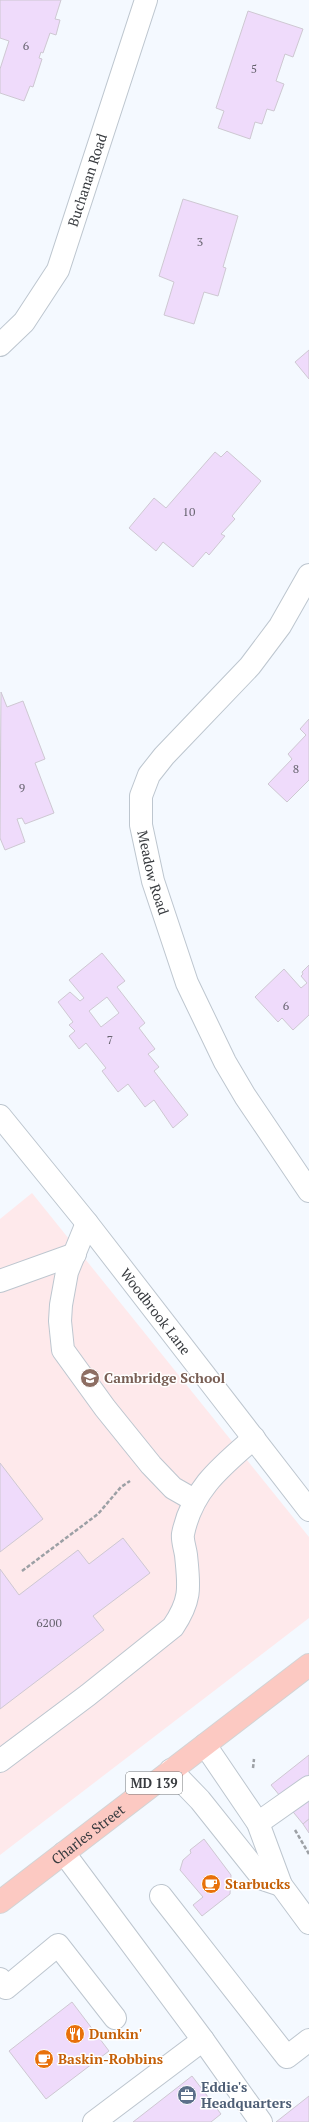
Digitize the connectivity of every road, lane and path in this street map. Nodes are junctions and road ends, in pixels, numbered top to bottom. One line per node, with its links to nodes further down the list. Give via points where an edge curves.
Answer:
1 (146, 0): 2 (street, Buchanan Road, via 58,270 24,322)
2 (0, 345)
3 (309, 575): 5 (street, Meadow Road, via 276,632 250,666 149,775 141,796 141,825 153,881 187,984 233,1075)
4 (0, 1116): 6 (street, Woodbrook Lane)
5 (309, 1191)
6 (87, 1223): 7 (street); 9 (street, Woodbrook Lane)
7 (75, 1254): 8 (street); 10 (street, via 67,1272 61,1305 63,1350 104,1408)
8 (0, 1281)
9 (254, 1438): 11 (street, via 214,1473); 12 (street, Woodbrook Lane)
10 (151, 1465): 11 (street, via 173,1488); 13 (path, via 121,1487 98,1514)
11 (194, 1500): 16 (street, via 183,1535 190,1588 183,1612 173,1627)
12 (309, 1510)
13 (22, 1571)
14 (309, 1665): 15 (main road, Charles Street / MD 139)
15 (205, 1745): 17 (main road, Charles Street / MD 139); 19 (street)
16 (0, 1762)
17 (171, 1770): 20 (main road, Charles Street / MD 139); 21 (street, via 200,1800 263,1879)
18 (309, 1786): 19 (street)
19 (258, 1824): 21 (street)
20 (64, 1853): 23 (main road, Charles Street / MD 139); 27 (street)
21 (281, 1885): 24 (street)
22 (161, 1896): 28 (street, via 287,2057)
23 (0, 1902)
24 (309, 1924)
25 (0, 1980): 26 (street, via 6,1988 58,1945)
26 (116, 2018)
27 (203, 2040): 29 (street); 30 (street)
28 (309, 2040)
29 (94, 2122)
30 (261, 2122)

